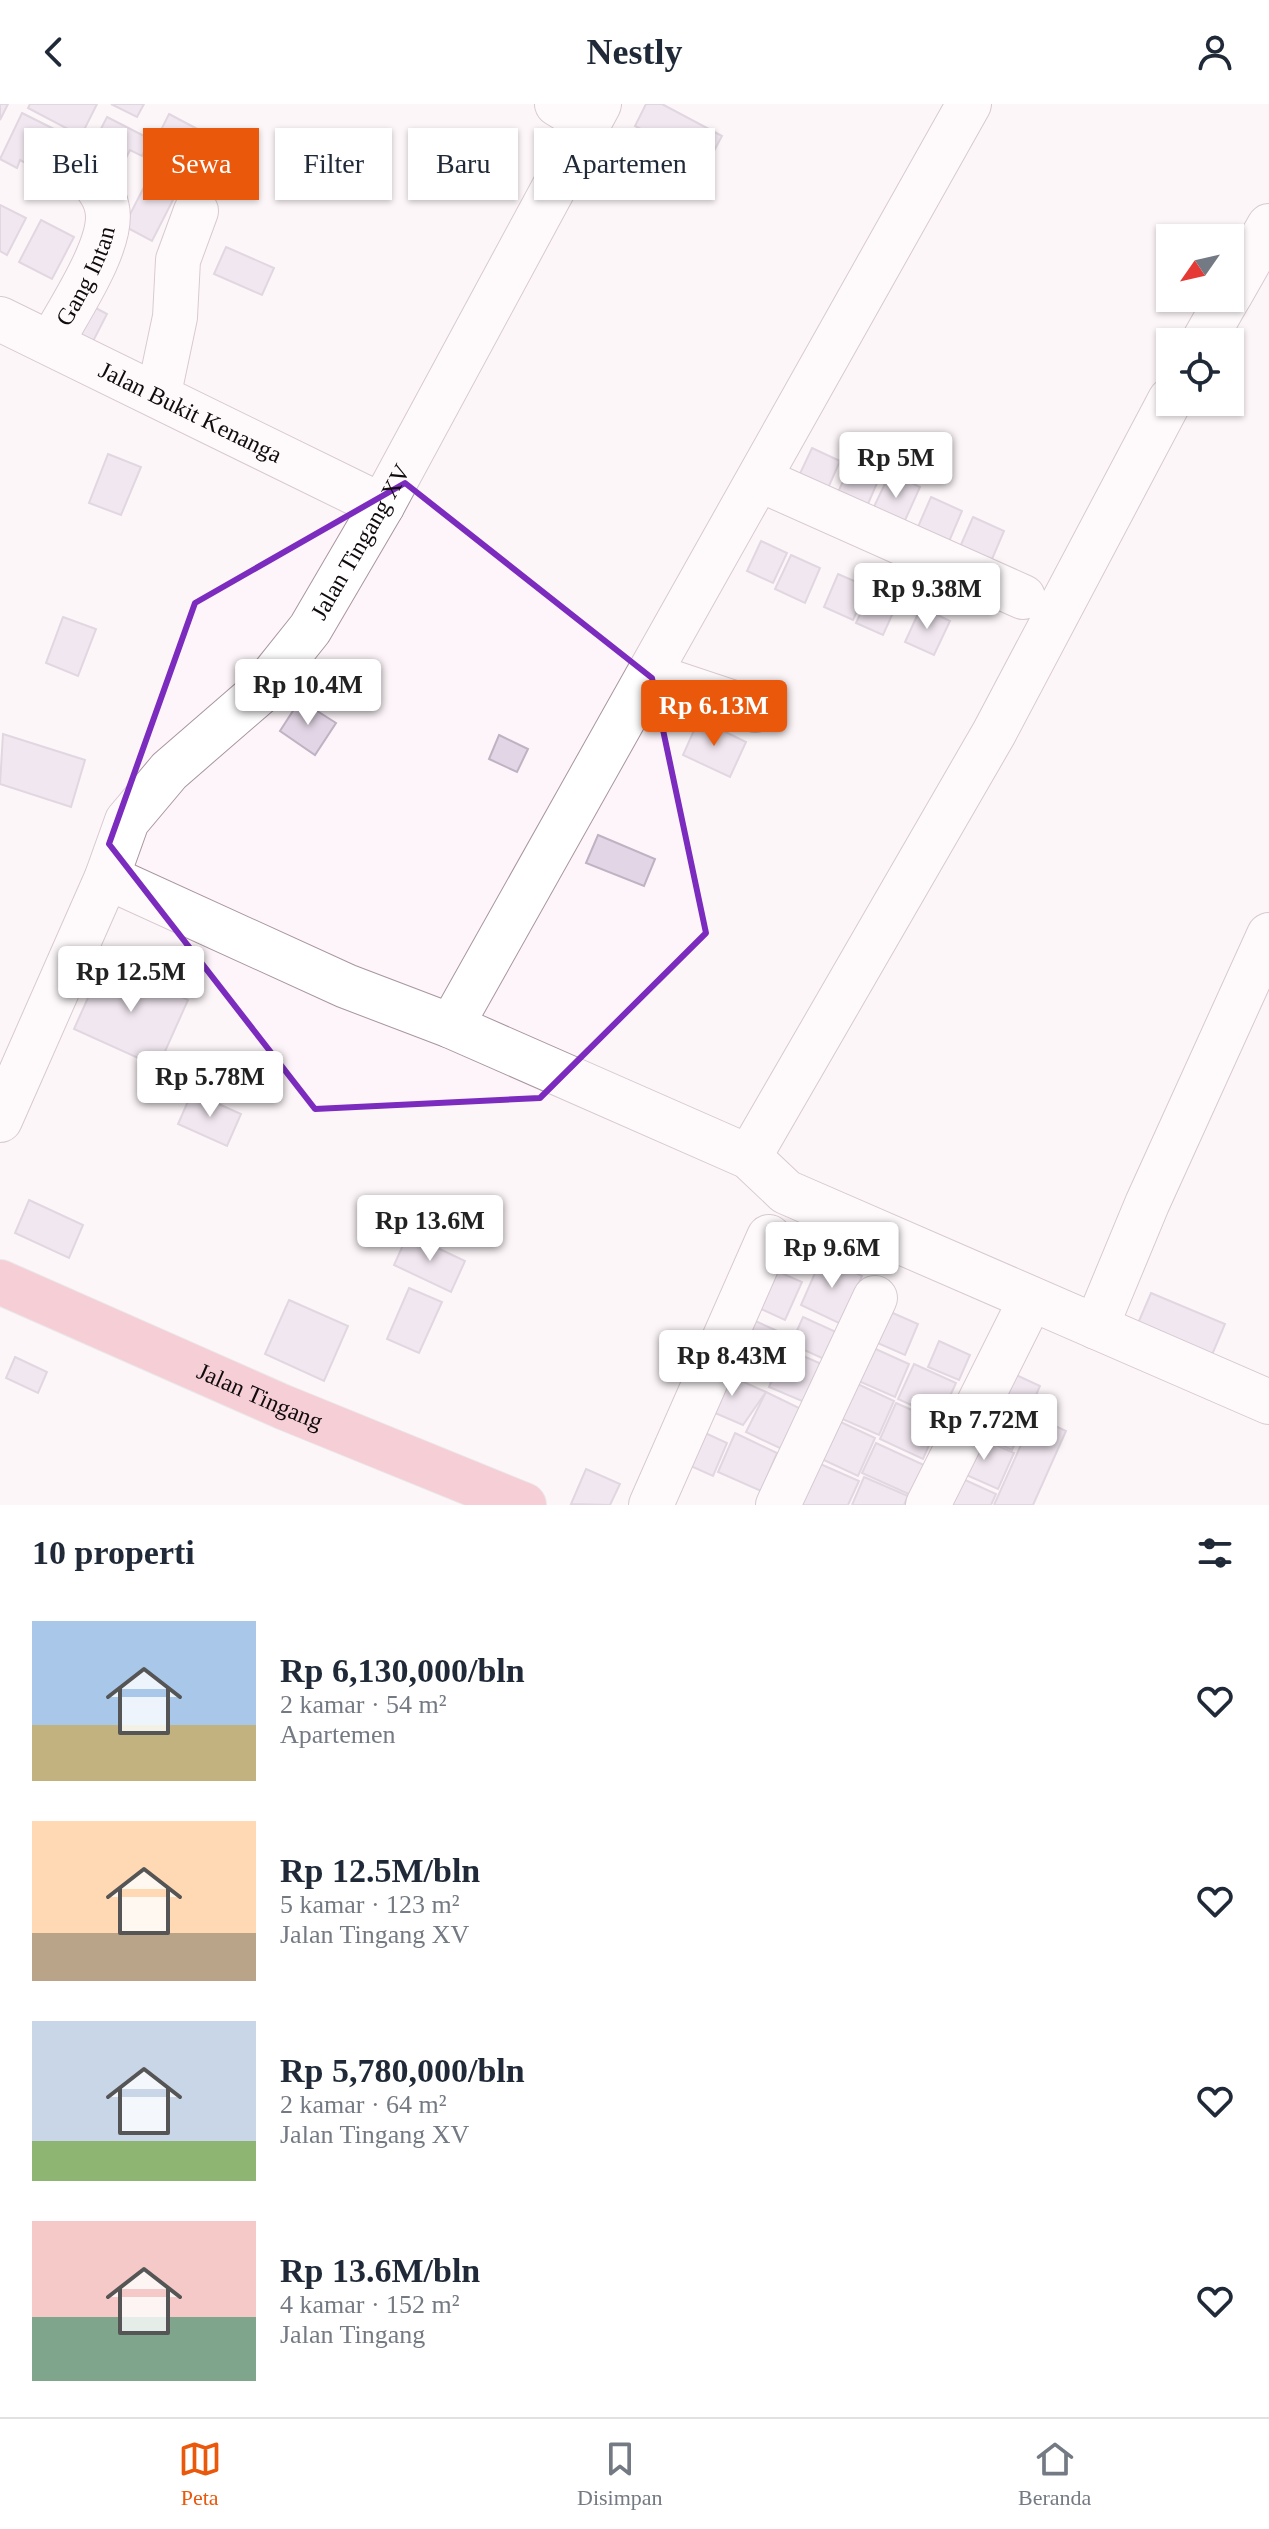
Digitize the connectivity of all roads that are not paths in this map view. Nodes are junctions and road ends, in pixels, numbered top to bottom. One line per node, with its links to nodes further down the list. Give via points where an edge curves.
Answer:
1 (969, 104): 11 (street)
2 (581, 110): 12 (street, Jalan Tingang XV)
3 (104, 200): 8 (street, Gang Intan, via 109,223 96,259)
4 (196, 211): 9 (street, via 178,260 175,317)
5 (1269, 226): 6 (street)
6 (1244, 270)
7 (0, 319): 8 (street, Jalan Bukit Kenanga)
8 (51, 343): 9 (street, Jalan Bukit Kenanga)
9 (159, 393): 12 (street, Jalan Bukit Kenanga)
10 (1162, 416): 20 (street, via 994,733)
11 (761, 480): 13 (street); 14 (street)
12 (382, 506): 16 (street, Jalan Tingang XV, via 310,629 259,693 169,771 127,821)
13 (1023, 597)
14 (650, 675): 15 (street); 18 (street)
15 (755, 710)
16 (107, 877): 18 (street, via 346,986); 19 (street, Jalan Tingang XV)
17 (1269, 935): 25 (street)
18 (451, 1026): 20 (street)
19 (0, 1120)
20 (749, 1157): 24 (street, via 786,1192)
21 (769, 1237): 28 (street)
22 (0, 1282): 27 (main road, Jalan Tingang, via 283,1407)
23 (875, 1298): 29 (street)
24 (1031, 1299): 25 (street); 30 (street)
25 (1096, 1327): 26 (street)
26 (1269, 1402)
27 (524, 1505)
28 (651, 1505)
29 (778, 1505)
30 (928, 1505)

